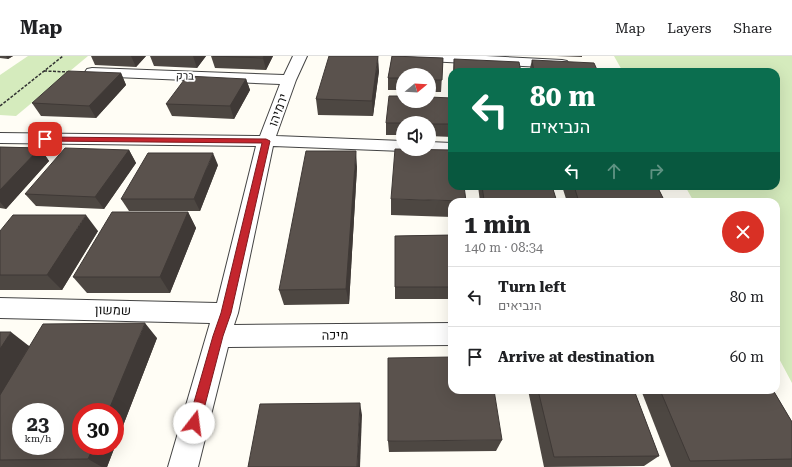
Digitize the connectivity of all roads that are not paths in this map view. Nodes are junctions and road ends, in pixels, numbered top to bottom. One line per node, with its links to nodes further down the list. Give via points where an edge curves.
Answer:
1 (300, 56): 5 (street, ירמיהו)
2 (408, 56): 3 (street)
3 (578, 65)
4 (81, 72): 5 (street, ברק)
5 (289, 80): 7 (street, ירמיהו)
6 (0, 138): 7 (street)
7 (266, 141): 8 (street); 12 (street, ירמיהו)
8 (396, 146)
9 (436, 147): 10 (street)
10 (448, 148)
11 (0, 308): 12 (street, שמשון)
12 (226, 313): 14 (street, ירמיהו)
13 (448, 334): 14 (street, מיכה)
14 (218, 336): 15 (street, ירמיהו)
15 (183, 467)

